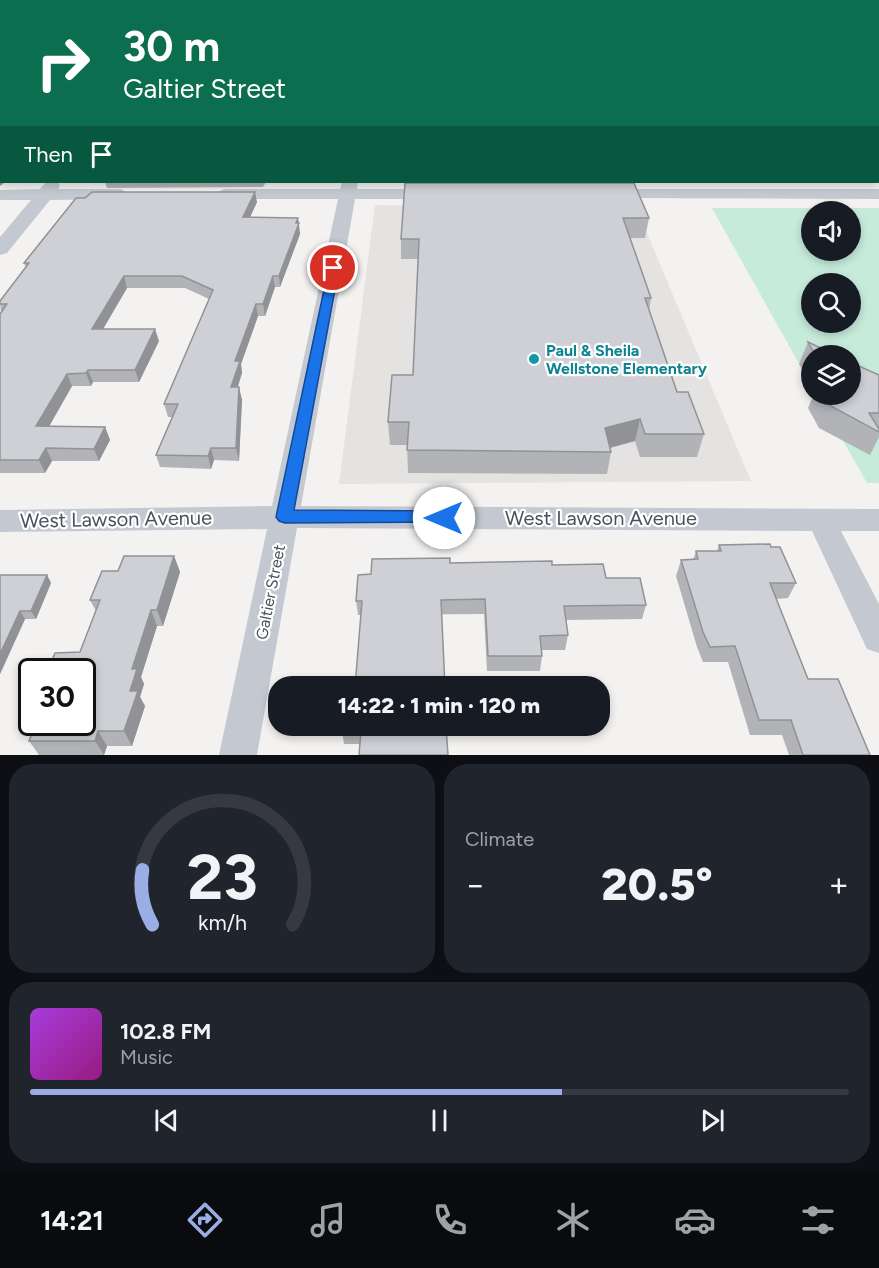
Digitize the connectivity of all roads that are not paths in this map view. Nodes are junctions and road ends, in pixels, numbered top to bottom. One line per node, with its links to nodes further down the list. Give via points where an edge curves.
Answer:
1 (51, 188): 4 (street); 8 (street); 10 (street)
2 (349, 188): 5 (street); 6 (street); 11 (street, Galtier Street)
3 (664, 188): 7 (street); 9 (street)
4 (136, 194)
5 (203, 194)
6 (454, 194)
7 (593, 194)
8 (0, 195)
9 (879, 195)
10 (0, 249)
11 (285, 517): 12 (street, West Lawson Avenue); 14 (street, West Lawson Avenue); 16 (street, Galtier Street)
12 (821, 520): 13 (street, West Lawson Avenue); 15 (street)
13 (879, 520)
14 (0, 521)
15 (879, 638)
16 (238, 755)

